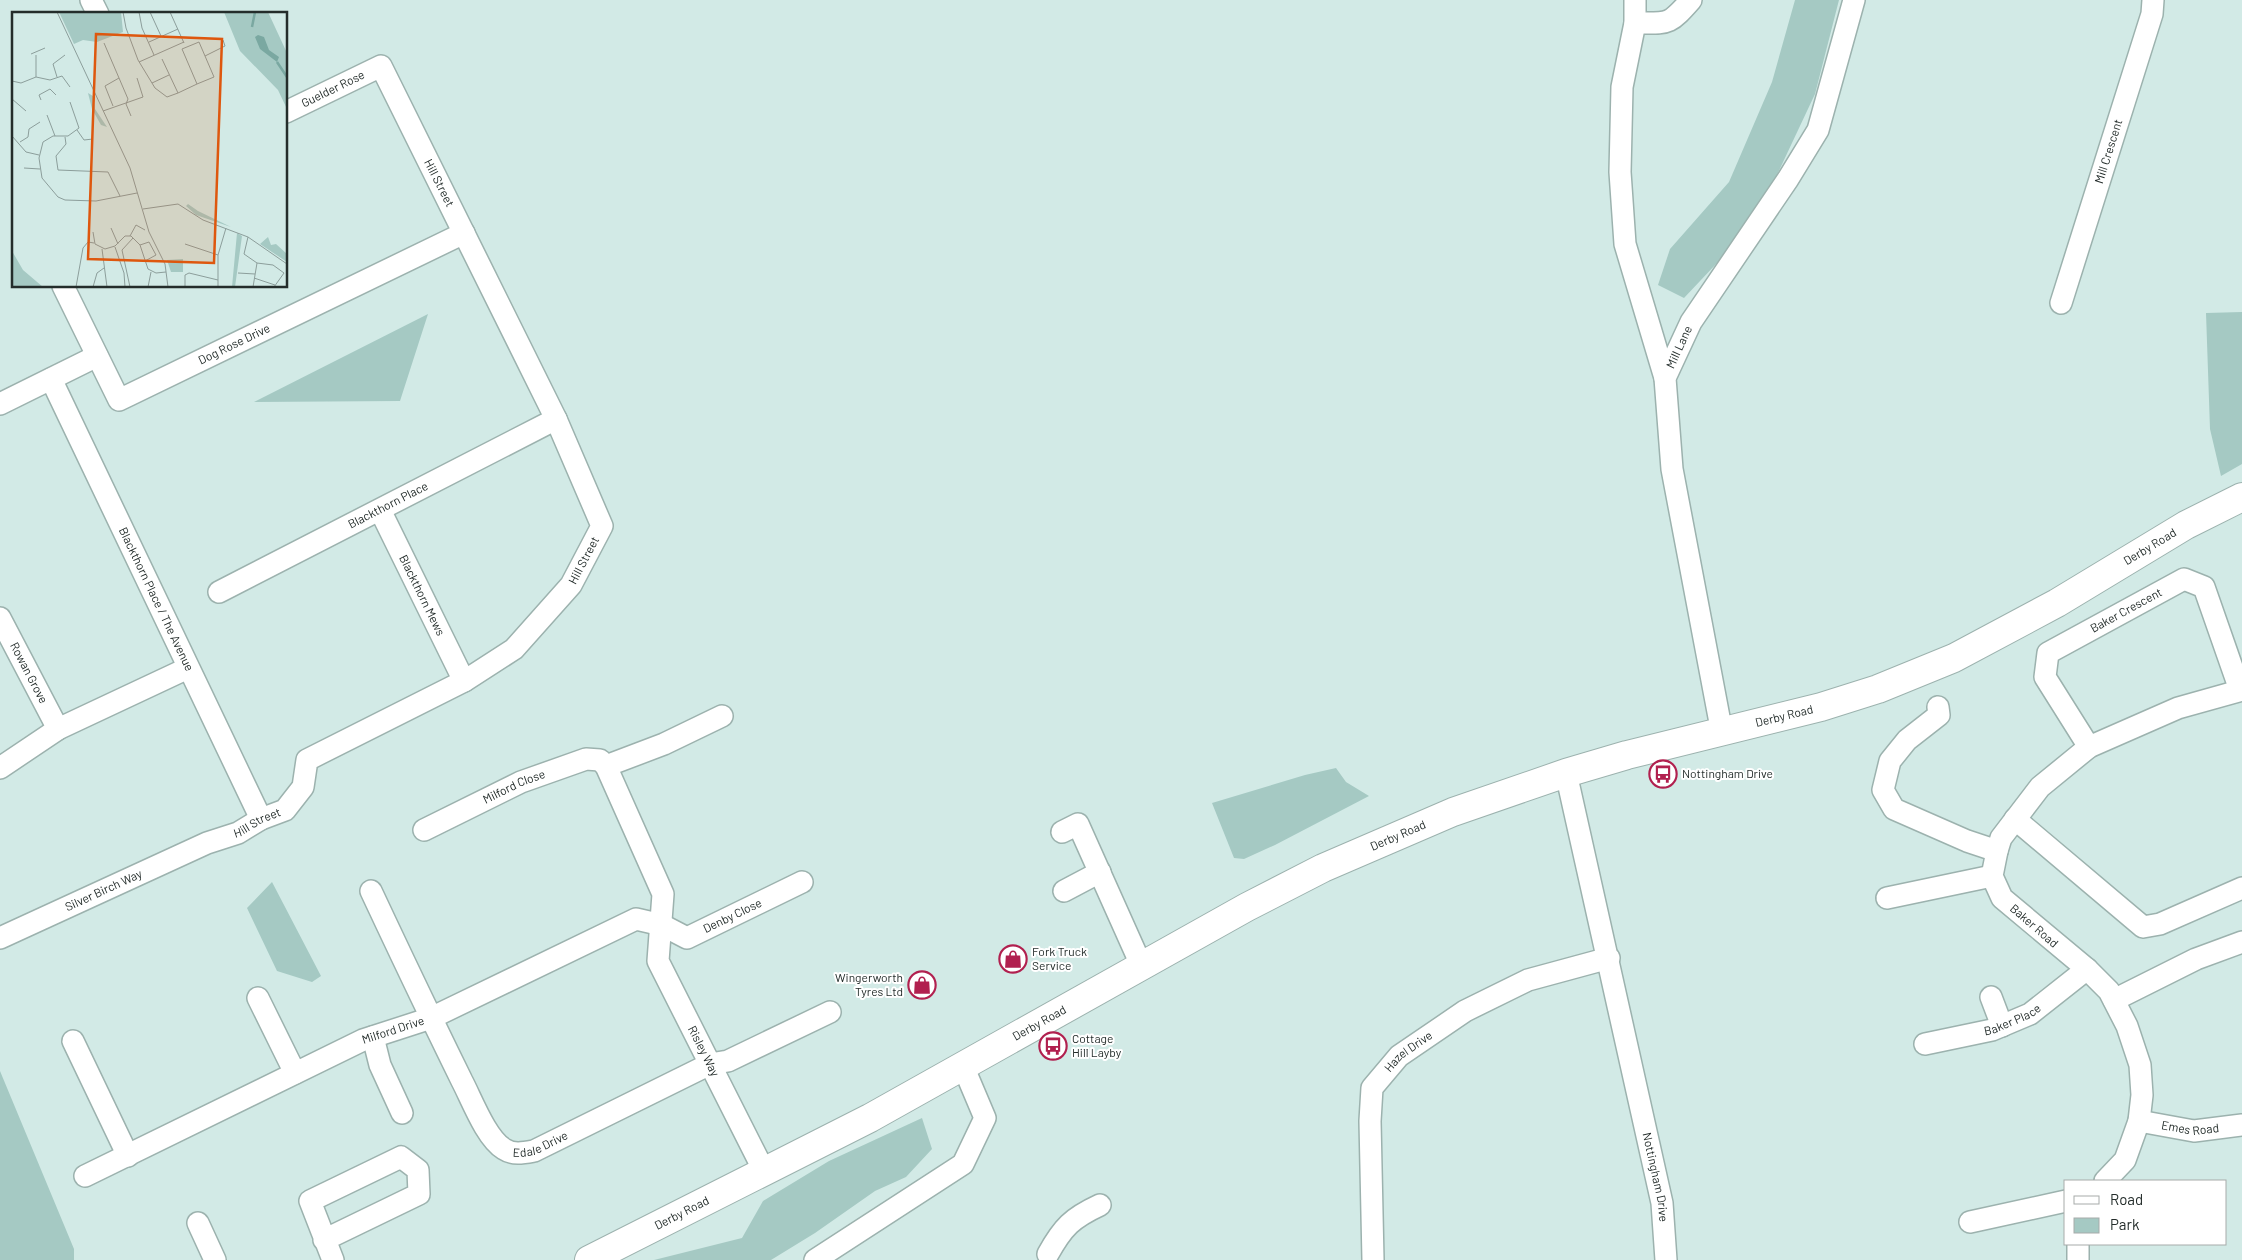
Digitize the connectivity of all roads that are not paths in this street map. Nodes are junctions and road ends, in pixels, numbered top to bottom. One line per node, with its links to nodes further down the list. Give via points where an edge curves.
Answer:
1 (91, 0): 6 (street)
2 (1635, 0): 7 (street)
3 (1690, 0): 7 (street, via 1673,20)
4 (1854, 0): 14 (street, Mill Lane, via 1818,130 1691,322)
5 (2153, 0): 12 (street, Mill Crescent, via 2152,14)
6 (97, 12)
7 (1635, 23): 14 (street, via 1622,87 1620,172 1625,244)
8 (380, 66): 9 (street, Guelder Rose); 10 (street, Hill Street)
9 (288, 111)
10 (464, 233): 13 (street, Dog Rose Drive, via 119,400); 17 (street, Hill Street)
11 (64, 288): 13 (street, Dog Rose Drive)
12 (2061, 303)
13 (97, 356): 15 (street)
14 (1665, 378): 28 (street, Mill Lane, via 1672,469)
15 (51, 379): 16 (street); 22 (street, Blackthorn Place / The Avenue)
16 (0, 404)
17 (556, 419): 19 (street, Blackthorn Place); 23 (street, Hill Street, via 602,526 571,585 514,649)
18 (2242, 497): 28 (highway, Derby Road, via 2186,525 2057,603 1954,658 1878,689)
19 (380, 510): 20 (street, Blackthorn Place); 23 (street, Blackthorn Mews)
20 (219, 592)
21 (0, 618): 27 (street, Rowan Grove)
22 (188, 668): 27 (street); 33 (street, Blackthorn Place / The Avenue)
23 (464, 681): 33 (street, Hill Street, via 307,760 303,786 285,810)
24 (2241, 690): 29 (street, via 2178,708); 29 (street, Baker Crescent, via 2204,587 2184,579 2048,653 2046,677)
25 (1938, 707): 38 (street, via 1939,715 1906,740 1890,761 1883,790 1894,809)
26 (722, 716): 30 (street, via 664,744)
27 (58, 729): 31 (street)
28 (1722, 733): 32 (highway, Derby Road)
29 (2089, 746): 34 (street, via 2040,787)
30 (606, 766): 35 (street, Milford Close, via 600,760 586,758 521,782); 46 (street, via 663,894)
31 (0, 768)
32 (1566, 773): 49 (street, Nottingham Drive); 50 (highway, Derby Road, via 1453,812 1323,868)
33 (261, 819): 37 (street, Hill Street, via 238,833)
34 (2015, 819): 38 (street, via 2001,838); 42 (street, via 2143,927 2160,924)
35 (424, 830)
36 (1062, 832): 39 (street, via 1078,824)
37 (207, 843): 47 (street, Silver Birch Way)
38 (1997, 851): 40 (street)
39 (1100, 872): 44 (street); 50 (street)
40 (1992, 876): 45 (street); 51 (street, Baker Road, via 2002,898)
41 (802, 882): 46 (street, Denby Close, via 687,938)
42 (2242, 888)
43 (371, 891): 56 (street, Edale Drive)
44 (1064, 891)
45 (1887, 898)
46 (662, 925): 56 (street, Milford Drive, via 636,919); 61 (street, Risley Way, via 658,962)
47 (0, 938)
48 (2242, 942): 54 (street, via 2196,959)
49 (1609, 958): 82 (street, Hazel Drive, via 1528,980 1465,1011 1399,1056 1372,1088); 83 (street, Nottingham Drive, via 1662,1203)
50 (1142, 967): 62 (highway, Derby Road)
51 (2087, 969): 54 (street, Baker Road); 57 (street, Baker Place, via 2030,1014)
52 (1991, 997): 57 (street)
53 (258, 998): 63 (street)
54 (2114, 1000): 65 (street, Baker Road, via 2140,1065)
55 (830, 1012): 61 (street, Edale Drive, via 728,1061)
56 (431, 1018): 58 (street, Milford Drive); 61 (street, Edale Drive, via 492,1138 504,1150 516,1154 534,1151)
57 (2002, 1026): 60 (street, Baker Place)
58 (373, 1036): 63 (street, Milford Drive); 64 (street, via 380,1065)
59 (73, 1041): 67 (street)
60 (1925, 1044)
61 (710, 1064): 68 (street, Risley Way)
62 (963, 1066): 68 (highway, Derby Road); 81 (street, via 985,1118 963,1164)
63 (295, 1073): 67 (street, Milford Drive)
64 (402, 1113)
65 (2140, 1121): 66 (street, Emes Road, via 2194,1131); 70 (street, Baker Road, via 2125,1160)
66 (2242, 1125)
67 (128, 1156): 69 (street, Milford Drive)
68 (765, 1172): 80 (highway, Derby Road)
69 (85, 1176)
70 (2106, 1180)
71 (2064, 1201): 73 (street)
72 (1100, 1205): 77 (street, via 1068,1224)
73 (1970, 1222)
74 (198, 1223): 78 (street)
75 (324, 1240): 75 (street, via 310,1201 401,1157 418,1170 419,1194); 79 (street)
76 (2078, 1245): 84 (street)
77 (1048, 1254)
78 (215, 1260)
79 (333, 1260)
80 (589, 1260)
81 (816, 1260)
82 (1373, 1260)
83 (1666, 1260)
84 (2078, 1260)

